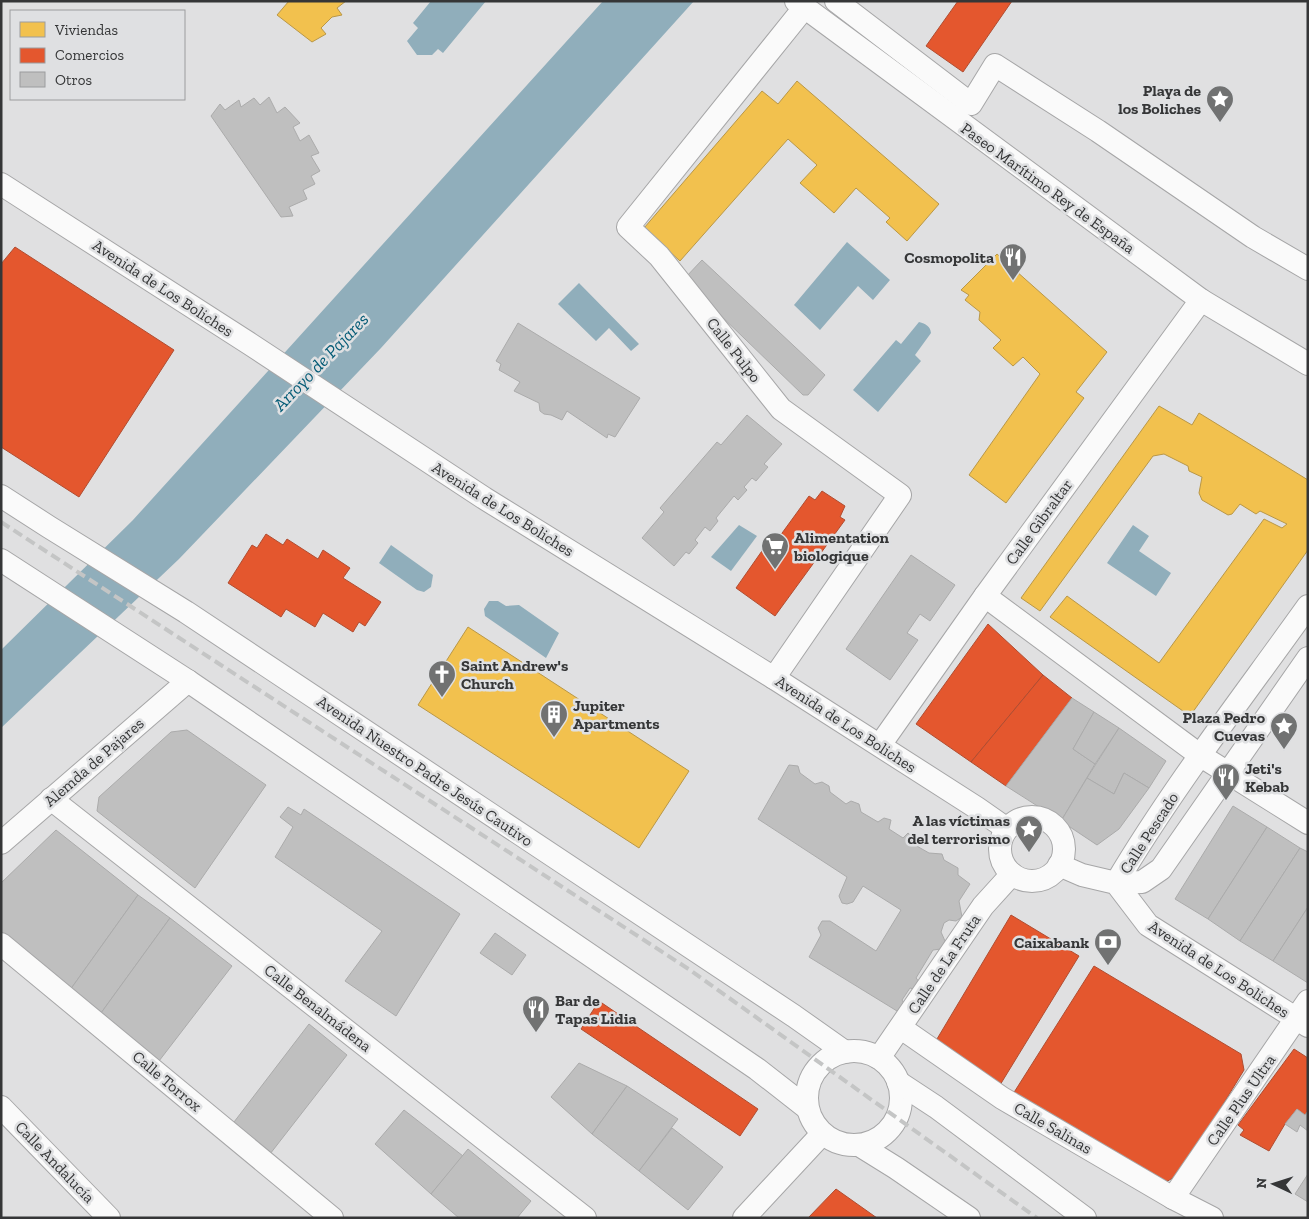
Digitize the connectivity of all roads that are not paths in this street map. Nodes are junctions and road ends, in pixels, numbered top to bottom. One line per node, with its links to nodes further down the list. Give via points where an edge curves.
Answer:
1 (836, 1): 4 (street, via 971,104 995,65 1253,237)
2 (800, 5): 5 (street, Paseo Marítimo Rey de España); 12 (street, Calle Pulpo, via 628,227 659,256 781,409 900,495)
3 (1, 184): 12 (street, Avenida de Los Boliches, via 484,498)
4 (1308, 269)
5 (1201, 300): 6 (street, Paseo Marítimo Rey de España); 9 (street, Calle Gibraltar)
6 (1308, 364)
7 (1, 496): 27 (street, Avenida Nuestro Padre Jesús Cautivo, via 186,612)
8 (10, 565): 13 (street)
9 (986, 596): 14 (street, Calle Gibraltar); 15 (street)
10 (1308, 606): 15 (street, Calle Pescado)
11 (1308, 658): 16 (street, Calle Pescado)
12 (774, 678): 14 (street, Avenida de Los Boliches)
13 (188, 681): 17 (street, Alemda de Pajares); 31 (street, via 757,1069)
14 (880, 745): 19 (street, Avenida de Los Boliches)
15 (1201, 756): 16 (street); 23 (street, Calle Pescado)
16 (1227, 773): 18 (street); 23 (street, Calle Pescado, via 1161,869 1142,882)
17 (51, 799): 20 (street, Alemda de Pajares); 37 (street, Calle Benalmádena)
18 (1308, 823)
19 (1007, 829): 21 (street, via 1024,818 1045,820 1054,826 1063,845); 22 (street, via 1002,838 1001,858)
20 (1, 843)
21 (1059, 865): 22 (street, via 1044,879 1027,881); 23 (street, via 1082,875)
22 (1012, 874): 26 (street, Calle de La Fruta, via 983,906)
23 (1116, 883): 25 (street, Avenida de Los Boliches, via 1148,925)
24 (1, 944): 36 (street, Calle Torrox)
25 (1304, 1015): 34 (street, Calle Plus Ultra)
26 (901, 1028): 28 (street, Calle de La Fruta); 34 (street, Calle Salinas, via 1002,1098)
27 (845, 1052): 28 (street, via 857,1051); 31 (street, via 831,1056 819,1066 806,1092)
28 (879, 1058): 29 (street)
29 (898, 1082): 33 (street, via 900,1110 894,1123 873,1142); 40 (street)
30 (1, 1107): 35 (street, Calle Andalucía)
31 (807, 1108): 32 (street)
32 (822, 1134): 33 (street, via 846,1145); 38 (street)
33 (859, 1145): 39 (street)
34 (1173, 1198): 41 (street, Calle Salinas)
35 (109, 1218)
36 (332, 1218)
37 (585, 1218)
38 (744, 1218)
39 (969, 1218)
40 (1086, 1218)
41 (1212, 1218)

